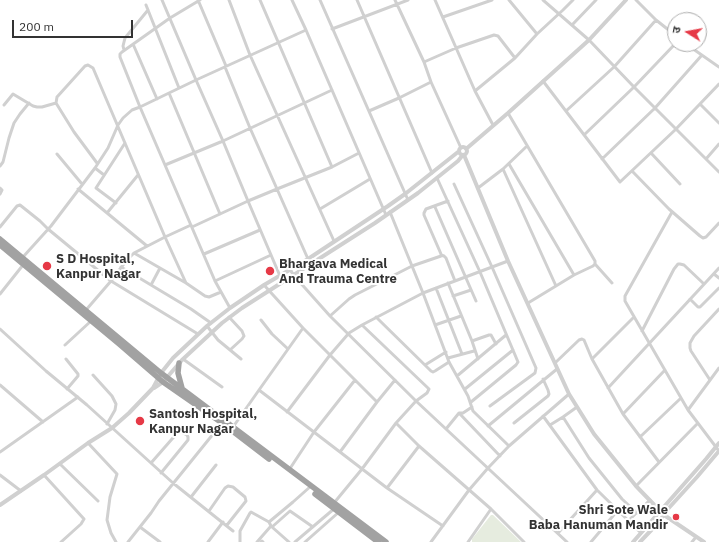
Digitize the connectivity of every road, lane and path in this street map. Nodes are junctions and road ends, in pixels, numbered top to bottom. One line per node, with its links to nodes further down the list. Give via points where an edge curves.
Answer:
1 (162, 0): 23 (street)
2 (199, 0): 23 (street); 43 (street)
3 (229, 0): 39 (street)
4 (260, 0): 33 (street)
5 (292, 0): 30 (street)
6 (320, 0): 28 (street)
7 (357, 0): 22 (street)
8 (396, 0): 19 (street)
9 (408, 0): 19 (street)
10 (435, 0): 24 (street)
11 (492, 0): 24 (street)
12 (509, 0): 31 (street)
13 (543, 0): 21 (street)
14 (573, 0): 21 (street)
15 (596, 0): 26 (street)
16 (626, 0): 32 (street)
17 (636, 0): 25 (street)
18 (146, 4): 20 (street)
19 (397, 4): 22 (street); 42 (street)
20 (148, 10): 27 (street); 36 (street, via 125,38)
21 (559, 14): 26 (street); 31 (street)
22 (364, 17): 28 (street); 55 (street)
23 (170, 18): 27 (street); 46 (street)
24 (443, 18): 35 (street)
25 (656, 20): 29 (street); 44 (street)
26 (572, 25): 32 (street)
27 (155, 28): 34 (street); 51 (street)
28 (332, 29): 64 (street)
29 (667, 29)
30 (306, 30): 33 (street); 52 (street)
31 (537, 34): 41 (street)
32 (589, 40): 44 (street); 47 (street)
33 (278, 42): 39 (street); 59 (street)
34 (133, 44): 36 (street); 56 (street)
35 (456, 48): 41 (street, via 496,35); 42 (street); 53 (street)
36 (124, 50): 62 (street, via 120,57)
37 (667, 52): 50 (street)
38 (698, 52): 40 (street)
39 (250, 55): 43 (street); 67 (street)
40 (702, 55): 45 (street); 63 (street)
41 (515, 58): 53 (street)
42 (424, 62): 48 (street)
43 (226, 67): 46 (street); 71 (street)
44 (614, 67): 50 (street); 65 (street)
45 (719, 67)
46 (196, 80): 51 (street); 74 (street)
47 (543, 81): 65 (street); 66 (street)
48 (431, 82): 55 (street); 78 (street)
49 (719, 84): 60 (street)
50 (634, 87): 63 (street); 73 (street)
51 (179, 88): 54 (street)
52 (332, 90): 59 (street); 82 (street)
53 (475, 91): 69 (street)
54 (169, 94): 56 (street); 79 (street)
55 (399, 98): 64 (street); 95 (street)
56 (157, 99): 62 (street)
57 (29, 103): 58 (street, via 39,107); 61 (street, via 13,94); 89 (street, via 14,123)
58 (56, 103): 70 (street, via 57,97 79,72 90,65); 86 (street)
59 (304, 103): 67 (street); 90 (street)
60 (700, 104): 68 (street); 72 (street)
61 (4, 105)
62 (140, 106): 70 (street, via 123,118); 88 (street)
63 (655, 108): 72 (street); 84 (street)
64 (369, 111): 109 (street)
65 (566, 111): 73 (street)
66 (508, 113): 69 (street); 77 (street)
67 (278, 115): 71 (street); 98 (street)
68 (719, 123)
69 (493, 125): 78 (street)
70 (118, 126): 75 (street); 86 (street)
71 (250, 128): 74 (street); 107 (street)
72 (675, 130): 80 (street); 85 (street)
73 (584, 135): 84 (street)
74 (223, 141): 79 (street); 111 (street)
75 (125, 143): 96 (street); 97 (street)
76 (719, 144): 85 (street)
77 (527, 146): 87 (street); 138 (street)
78 (463, 148): 83 (street, via 459,150); 83 (street, via 467,152)
79 (194, 153): 88 (street); 120 (street)
80 (652, 153): 93 (street); 103 (street)
81 (57, 154): 101 (street)
82 (359, 154): 90 (street); 100 (street)
83 (462, 154): 95 (street); 99 (street, via 458,161); 105 (street)
84 (602, 159): 93 (street, via 620,182)
85 (706, 159): 94 (street)
86 (98, 163): 91 (street)
87 (510, 164): 92 (street); 149 (street)
88 (165, 165): 122 (street)
89 (0, 166)
90 (332, 167): 98 (street)
91 (95, 168): 96 (street); 101 (street)
92 (504, 169): 105 (street); 162 (street)
93 (632, 171): 117 (street)
94 (719, 172)
95 (432, 173): 109 (street)
96 (104, 174): 113 (street, via 96,188)
97 (138, 175): 113 (street); 126 (street)
98 (306, 177): 107 (street); 115 (street)
99 (437, 178): 110 (street); 112 (street)
100 (370, 179): 115 (street); 116 (street)
101 (82, 184): 106 (street)
102 (454, 184): 141 (street)
103 (680, 184)
104 (0, 188): 108 (street)
105 (478, 188): 137 (street)
106 (78, 189): 118 (street); 124 (street)
107 (276, 189): 111 (street); 136 (street)
108 (0, 194)
109 (405, 194): 110 (street); 116 (street)
110 (408, 200): 119 (street)
111 (248, 201): 120 (street); 125 (street)
112 (448, 201): 114 (street); 146 (street)
113 (116, 202): 118 (street)
114 (435, 207): 134 (street, via 426,209 424,216); 151 (street)
115 (320, 208): 128 (street)
116 (383, 209): 119 (street); 128 (street)
117 (672, 212): 121 (street, via 703,238); 181 (street, via 625,296)
118 (107, 213): 130 (street)
119 (388, 213): 140 (street); 148 (street)
120 (220, 214): 122 (street)
121 (719, 223)
122 (192, 226): 126 (street); 132 (street)
123 (0, 227): 124 (street, via 19,205)
124 (48, 229): 135 (street); 153 (street)
125 (260, 230): 132 (street); 133 (street)
126 (165, 237): 130 (street); 157 (street)
127 (0, 239): 135 (highway)
128 (334, 242): 136 (street)
129 (0, 245): 139 (highway)
130 (148, 246): 131 (street)
131 (134, 253): 142 (street); 143 (street)
132 (204, 254): 154 (street)
133 (271, 255): 150 (street); 154 (street)
134 (441, 255): 140 (street); 155 (street, via 446,258)
135 (22, 258): 176 (highway)
136 (308, 259): 145 (street)
137 (508, 261): 141 (street); 173 (street)
138 (595, 264): 149 (street); 158 (street)
139 (23, 265): 169 (street); 184 (highway)
140 (412, 266): 168 (street); 177 (street, via 349,299)
141 (492, 267): 146 (street); 242 (street, via 536,368 535,373)
142 (121, 268): 153 (street); 160 (street)
143 (160, 268): 157 (street); 160 (street)
144 (719, 268): 147 (street)
145 (290, 270): 148 (street); 150 (street)
146 (480, 272): 151 (street); 194 (street)
147 (714, 274): 152 (street); 159 (street)
148 (294, 275): 167 (street); 177 (street)
149 (574, 275): 162 (street)
150 (280, 276): 161 (street)
151 (466, 277): 155 (street); 165 (street)
152 (719, 278)
153 (111, 281): 176 (street); 193 (street)
154 (215, 281): 166 (street)
155 (455, 281): 156 (street)
156 (448, 283): 163 (street); 170 (street)
157 (186, 284): 166 (street, via 209,297)
158 (612, 284)
159 (704, 284): 171 (street); 190 (street, via 684,265 678,264)
160 (151, 285): 185 (street, via 191,309)
161 (264, 285): 167 (street); 174 (street)
162 (556, 286): 173 (street)
163 (436, 288): 168 (street); 183 (street)
164 (719, 288): 171 (street, via 700,307)
165 (471, 290): 170 (street); 172 (street)
166 (221, 292): 174 (street)
167 (269, 292): 179 (street); 188 (street)
168 (423, 293): 180 (street); 187 (street)
169 (0, 294)
170 (453, 296): 178 (street)
171 (690, 300): 196 (street)
172 (476, 301)
173 (528, 303): 213 (street)
174 (230, 308): 185 (street)
175 (719, 309): 226 (street, via 690,343 691,351)
176 (86, 310): 218 (highway)
177 (330, 316): 192 (street)
178 (461, 316): 183 (street); 195 (street)
179 (229, 317): 191 (street); 200 (street, via 244,336)
180 (376, 317): 186 (street); 214 (street)
181 (634, 317): 190 (street); 210 (street)
182 (261, 320): 199 (street)
183 (448, 320): 187 (street); 204 (street)
184 (91, 321): 198 (street); 222 (highway)
185 (209, 325): 191 (street); 193 (street)
186 (362, 325): 192 (street); 239 (street, via 429,389)
187 (436, 325): 203 (street)
188 (303, 328): 199 (street); 205 (street)
189 (0, 329): 230 (street)
190 (642, 331): 196 (street)
191 (211, 332): 200 (street); 211 (street)
192 (349, 333): 205 (street); 225 (street)
193 (198, 334): 218 (street)
194 (506, 335): 197 (street); 202 (street)
195 (472, 341): 197 (street, via 491,335); 201 (street)
196 (650, 343): 217 (street); 233 (street)
197 (496, 344): 209 (street)
198 (65, 345)
199 (288, 349): 235 (street)
200 (230, 350): 208 (street)
201 (474, 350): 204 (street); 209 (street)
202 (513, 350): 234 (street); 241 (street, via 518,362 516,365)
203 (446, 352): 206 (street); 214 (street)
204 (462, 354): 206 (street)
205 (330, 355): 224 (street); 246 (street)
206 (448, 358): 212 (street)
207 (66, 359): 230 (street, via 78,374)
208 (241, 359)
209 (478, 359): 220 (street)
210 (592, 359): 213 (street, via 582,339); 233 (street)
211 (181, 361): 221 (street); 229 (street); 232 (highway, via 178,373)
212 (449, 362): 214 (street, via 433,372); 220 (street)
213 (555, 364): 215 (street)
214 (424, 365)
215 (557, 368): 223 (street); 236 (street)
216 (719, 368): 226 (street)
217 (665, 370): 238 (street); 248 (street)
218 (161, 373): 221 (highway); 222 (street)
219 (93, 375): 255 (street, via 116,404)
220 (457, 376): 234 (street)
221 (167, 377): 227 (street); 232 (highway)
222 (158, 378): 227 (highway); 231 (street)
223 (543, 379): 253 (street, via 548,396); 258 (street)
224 (355, 380): 240 (street); 262 (street)
225 (394, 380): 239 (street); 240 (street)
226 (710, 380): 245 (street)
227 (163, 382): 231 (street); 251 (highway)
228 (0, 385): 252 (street)
229 (222, 387)
230 (67, 388): 237 (street)
231 (153, 388): 260 (street)
232 (182, 388): 251 (highway)
233 (608, 388): 248 (street)
234 (465, 389): 241 (street)
235 (259, 390): 246 (street); 259 (street)
236 (569, 394): 244 (street); 249 (street)
237 (78, 398): 252 (street); 255 (street)
238 (681, 398): 245 (street); 263 (street)
239 (416, 401): 256 (street); 261 (street)
240 (377, 402): 269 (street)
241 (471, 402): 243 (street)
242 (490, 406)
243 (472, 407): 247 (street); 258 (street)
244 (577, 407): 250 (street); 282 (street, via 594,434)
245 (688, 410): 254 (street)
246 (287, 412): 262 (street)
247 (460, 413): 261 (street); 270 (street)
248 (623, 414): 263 (street)
249 (544, 416): 257 (street); 266 (street)
250 (563, 417): 257 (street); 296 (street, via 589,458 622,499)
251 (223, 421): 259 (highway); 281 (street); 283 (highway)
252 (43, 422): 268 (street)
253 (514, 423)
254 (698, 423): 267 (street); 271 (street)
255 (107, 424): 260 (street)
256 (396, 424): 265 (street); 276 (street)
257 (550, 425): 286 (street)
258 (488, 426): 266 (street)
259 (233, 427): 277 (highway)
260 (112, 428): 264 (street); 273 (street)
261 (446, 429): 275 (street)
262 (314, 432): 269 (street); 277 (street)
263 (640, 437): 271 (street)
264 (88, 443): 272 (street); 312 (street, via 117,474 107,520)
265 (419, 446): 284 (street); 285 (street)
266 (509, 446): 270 (street)
267 (718, 448): 297 (street)
268 (0, 452)
269 (340, 452): 276 (street)
270 (500, 456): 275 (street)
271 (658, 462): 282 (street)
272 (60, 464): 280 (street); 290 (street)
273 (151, 464): 278 (street); 278 (street, via 179,431 187,435 188,440)
274 (216, 465): 288 (street)
275 (488, 468): 285 (street); 306 (street)
276 (362, 469): 284 (street); 292 (street)
277 (289, 470): 283 (highway)
278 (161, 472): 281 (street)
279 (0, 475): 287 (street)
280 (44, 475): 287 (street); 309 (street, via 84,518)
281 (173, 483): 288 (street); 303 (street)
282 (636, 486): 289 (street)
283 (309, 487): 292 (highway); 300 (street)
284 (387, 488): 302 (street)
285 (469, 490): 293 (street); 302 (street)
286 (597, 490): 294 (street); 306 (street)
287 (21, 491): 291 (street)
288 (191, 497): 295 (street)
289 (650, 500): 296 (street); 297 (street)
290 (98, 501)
291 (0, 505)
292 (337, 508): 304 (street); 320 (street); 321 (highway); 322 (highway)
293 (491, 509): 324 (street); 325 (street)
294 (618, 510): 298 (street); 327 (street)
295 (209, 511): 299 (street); 301 (street, via 228,486 245,497 246,501)
296 (637, 513): 298 (street)
297 (662, 513): 307 (street); 308 (street); 329 (street, via 659,522)
298 (628, 521): 307 (street)
299 (223, 522): 301 (street); 315 (street)
300 (269, 522): 316 (street, via 251,512 240,531); 317 (street, via 271,526)
301 (226, 525): 305 (street)
302 (443, 526): 323 (street)
303 (140, 527): 313 (street); 314 (street)
304 (313, 527): 318 (street, via 290,511 272,528); 319 (street)
305 (233, 531)
306 (558, 533): 326 (street)
307 (641, 533): 328 (street)
308 (696, 537): 330 (street); 331 (street)
309 (65, 538): 310 (street); 311 (street)
310 (61, 542)
311 (68, 542)
312 (116, 542)
313 (128, 542)
314 (160, 542)
315 (208, 542)
316 (240, 542)
317 (256, 542)
318 (289, 542)
319 (295, 542)
320 (305, 542)
321 (378, 542)
322 (386, 542)
323 (431, 542)
324 (468, 542)
325 (524, 542)
326 (567, 542)
327 (591, 542)
328 (633, 542)
329 (640, 542)
330 (692, 542)
331 (704, 542)

